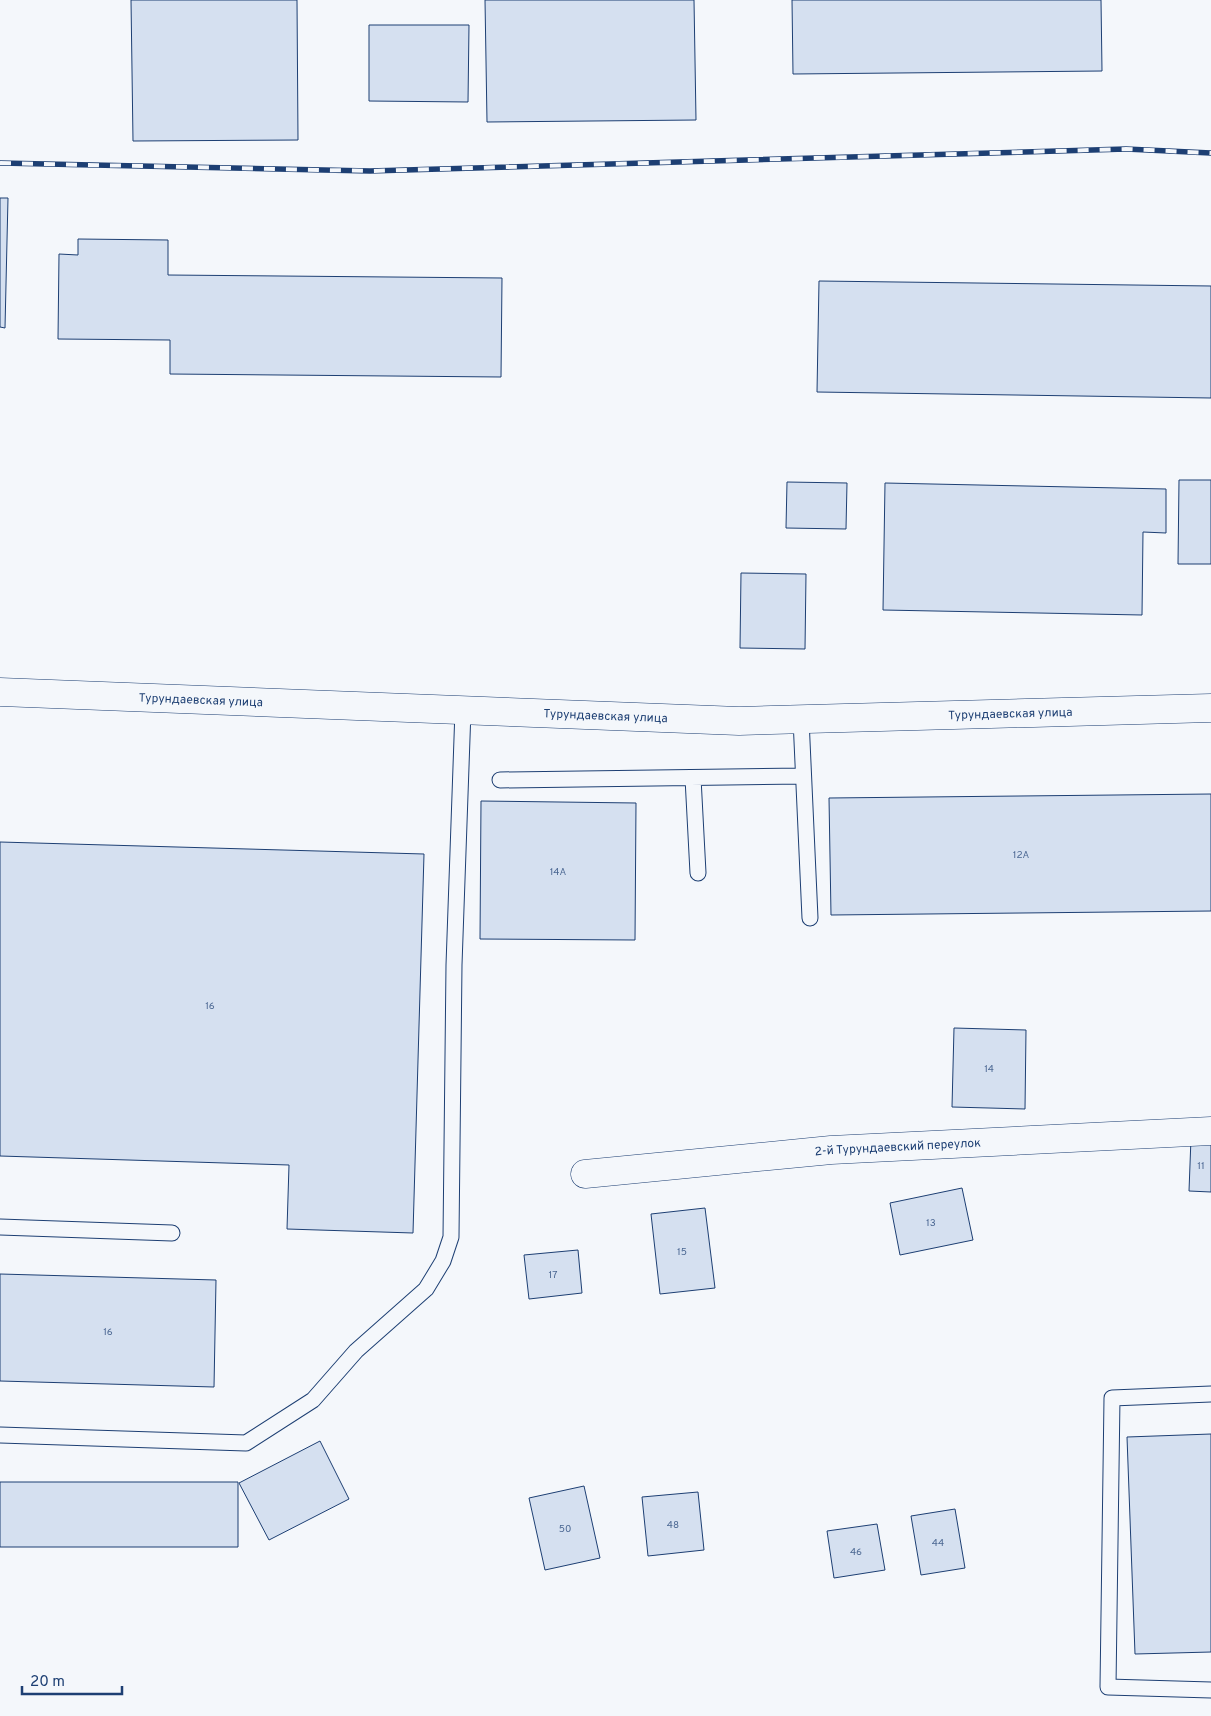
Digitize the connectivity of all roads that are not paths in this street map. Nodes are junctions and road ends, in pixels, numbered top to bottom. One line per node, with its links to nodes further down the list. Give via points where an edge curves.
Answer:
1 (0, 692): 3 (street, Турундаевская улица)
2 (1211, 708): 4 (street, Турундаевская улица)
3 (463, 710): 4 (street, Турундаевская улица, via 739,721); 15 (lane, via 454,965 451,1237 443,1261 426,1289 356,1351 313,1400 246,1443)
4 (801, 719): 5 (lane)
5 (803, 776): 6 (lane); 9 (lane)
6 (693, 778): 7 (lane); 8 (lane)
7 (500, 780)
8 (698, 872)
9 (810, 918)
10 (1211, 1131): 11 (street, 2-й Турундаевский переулок, via 831,1150)
11 (585, 1174)
12 (0, 1227): 13 (lane)
13 (172, 1233)
14 (1211, 1394): 16 (lane, via 1112,1398 1108,1687)
15 (0, 1435)
16 (1211, 1690)

